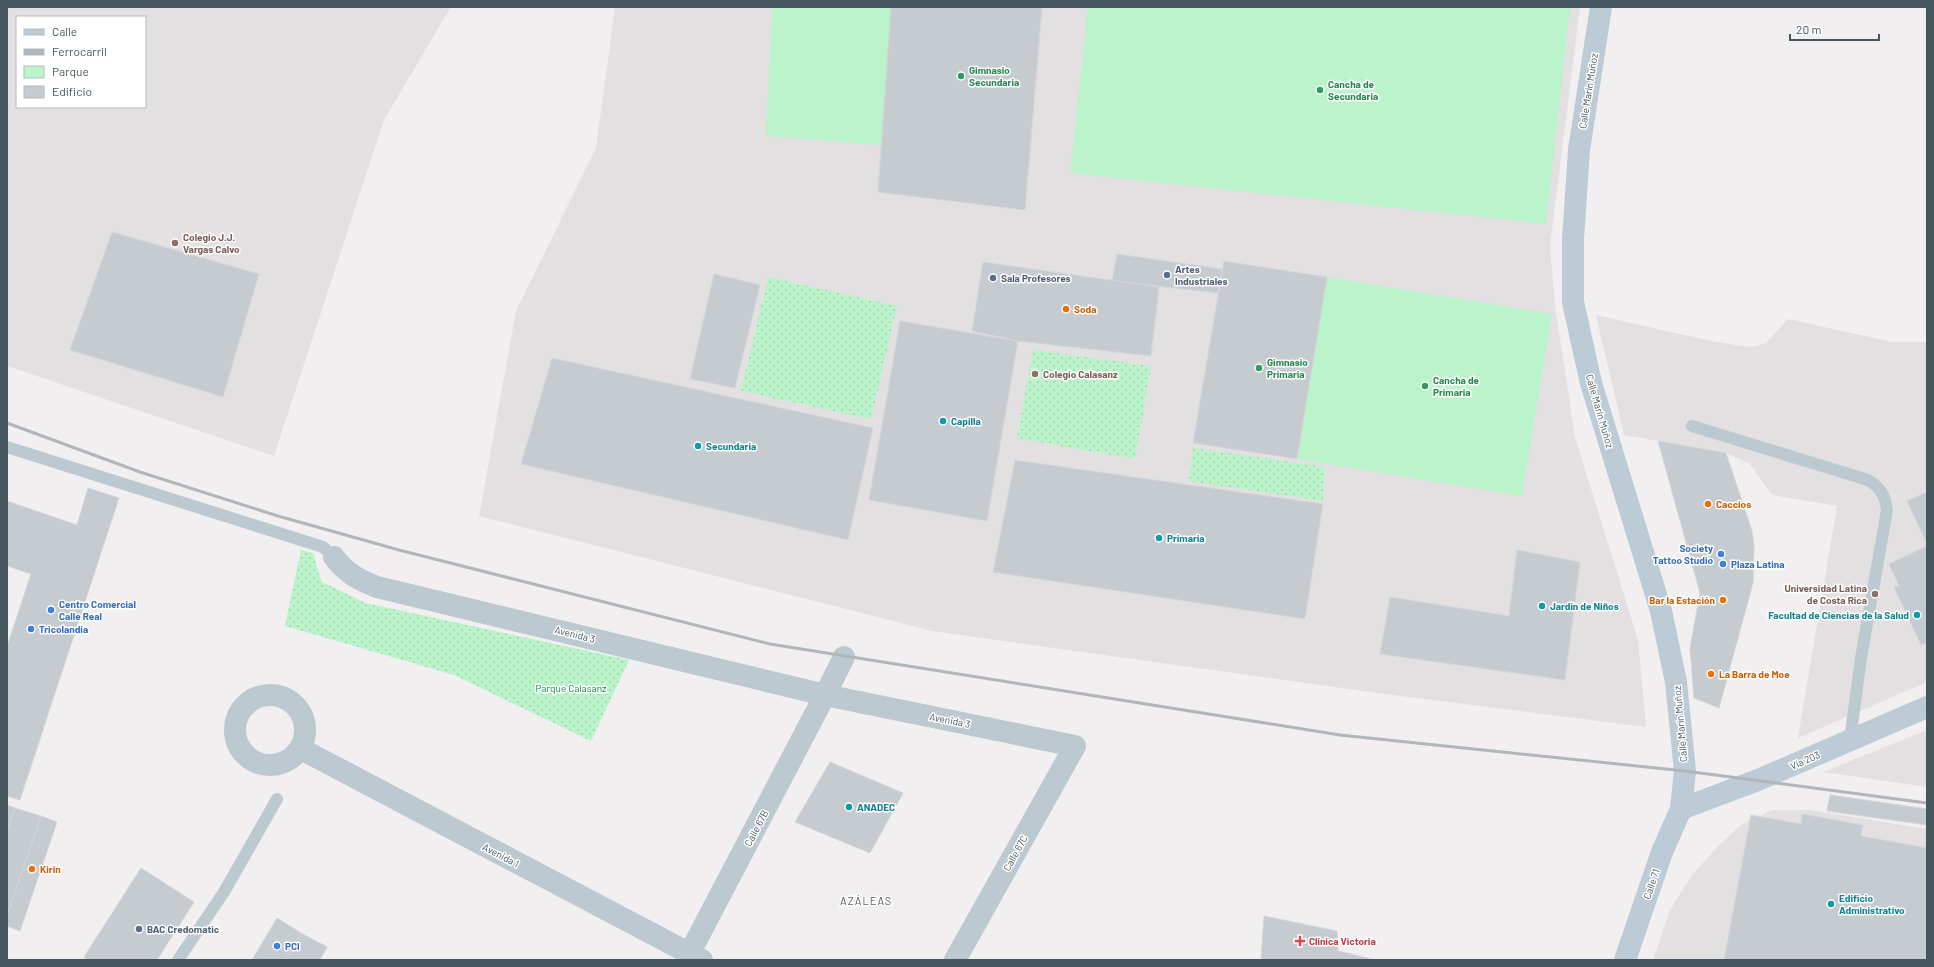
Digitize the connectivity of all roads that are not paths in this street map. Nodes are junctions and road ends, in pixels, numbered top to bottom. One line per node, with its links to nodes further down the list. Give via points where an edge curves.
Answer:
1 (1601, 7): 12 (street, Calle Marín Muñoz, via 1579,150 1573,239 1573,302 1591,383 1661,611 1675,674 1685,771)
2 (1692, 426): 8 (lane, via 1868,480 1879,487 1886,499 1887,510 1861,658)
3 (7, 447): 4 (lane, via 323,547)
4 (334, 557): 6 (street, Avenida 3, via 342,568 358,579 377,587)
5 (844, 657): 6 (street)
6 (825, 695): 9 (street, Avenida 3); 13 (street, Calle 67B)
7 (1927, 707): 8 (street, Vía 203)
8 (1850, 740): 12 (street, Vía 203, via 1758,780)
9 (1075, 746): 15 (street, Calle 67C)
10 (301, 749): 13 (street, Avenida 1)
11 (277, 799): 14 (lane, via 224,892)
12 (1681, 809): 16 (street, Calle 71, via 1662,852)
13 (692, 958)
14 (178, 960)
15 (955, 960)
16 (1625, 960)

